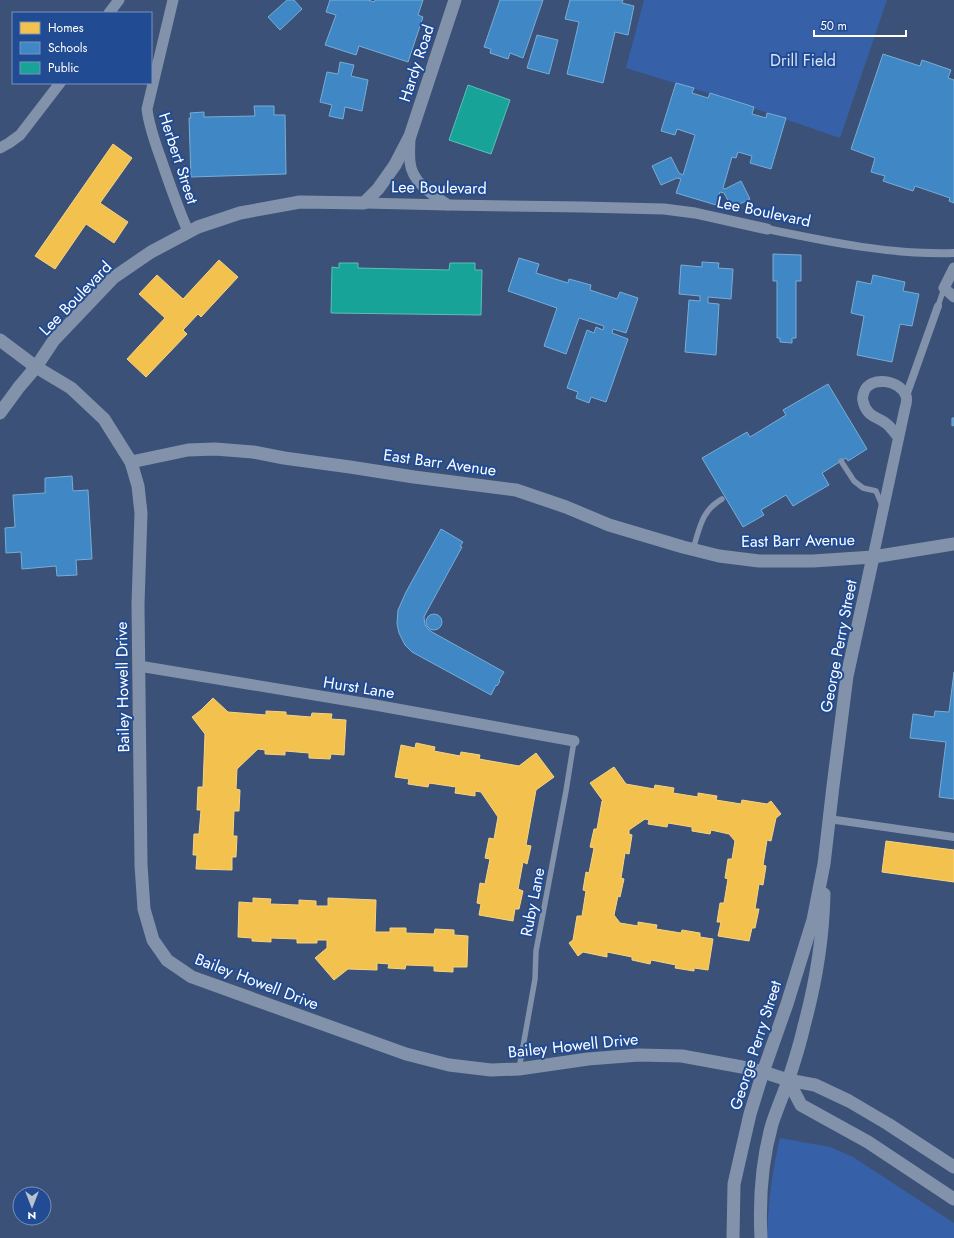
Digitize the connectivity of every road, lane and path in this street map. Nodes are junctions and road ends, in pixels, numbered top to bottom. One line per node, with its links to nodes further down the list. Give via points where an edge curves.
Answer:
1 (119, 0): 4 (street)
2 (173, 0): 11 (street, Herbert Street, via 147,109 155,142)
3 (455, 0): 6 (street, Hardy Road)
4 (110, 12)
5 (59, 84): 7 (street, via 20,135)
6 (410, 136): 8 (street, Hardy Road, via 395,165); 9 (street, Hardy Road, via 410,163 418,180 426,190)
7 (0, 148)
8 (364, 203): 9 (street, Lee Boulevard); 11 (street, Lee Boulevard, via 300,202 271,206 240,213)
9 (448, 205): 10 (street, Lee Boulevard, via 664,209)
10 (767, 229): 12 (street, Lee Boulevard, via 892,252)
11 (188, 231): 18 (street, Lee Boulevard, via 113,278 54,340)
12 (954, 253)
13 (954, 268): 14 (street, George Perry Street)
14 (944, 288): 15 (street); 16 (lane, George Perry Street)
15 (954, 297)
16 (938, 306): 19 (street, George Perry Street)
17 (0, 340): 18 (street)
18 (36, 367): 20 (street, Lee Boulevard); 22 (street, via 70,388 104,419)
19 (906, 396): 21 (street, George Perry Street); 21 (street, via 899,387 876,381 864,390 862,399 869,413 888,425)
20 (0, 413)
21 (898, 437): 25 (street, George Perry Street)
22 (131, 462): 27 (street, East Barr Avenue, via 188,450 215,449 253,452 516,490 609,525); 29 (street, Bailey Howell Drive, via 138,486 141,513)
23 (841, 462): 25 (lane, via 854,481 863,488 876,491)
24 (722, 499): 27 (lane, via 703,516)
25 (884, 508): 28 (street, George Perry Street)
26 (954, 544): 28 (street, East Barr Avenue)
27 (693, 550): 28 (street, East Barr Avenue, via 759,561)
28 (873, 557): 31 (street, George Perry Street, via 847,676)
29 (139, 666): 30 (street, Hurst Lane); 34 (street, Bailey Howell Drive, via 141,865 144,909 153,940 167,960 192,977 406,1054 449,1065 491,1070)
30 (574, 741): 34 (lane, Ruby Lane, via 536,951 534,979)
31 (829, 818): 32 (street); 33 (street, George Perry Street)
32 (954, 837)
33 (824, 864): 35 (street, George Perry Street, via 812,920); 36 (street, George Perry Street, via 824,916 817,972)
34 (519, 1069): 35 (street, Bailey Howell Drive, via 638,1055 682,1056)
35 (763, 1072): 36 (street, Bailey Howell Drive); 39 (street, George Perry Street, via 750,1114 734,1184)
36 (788, 1080): 37 (street, via 815,1085 848,1101); 38 (street, via 801,1105 868,1142); 40 (street, George Perry Street, via 772,1124 762,1174)
37 (954, 1167)
38 (954, 1198)
39 (733, 1238)
40 (761, 1238)

